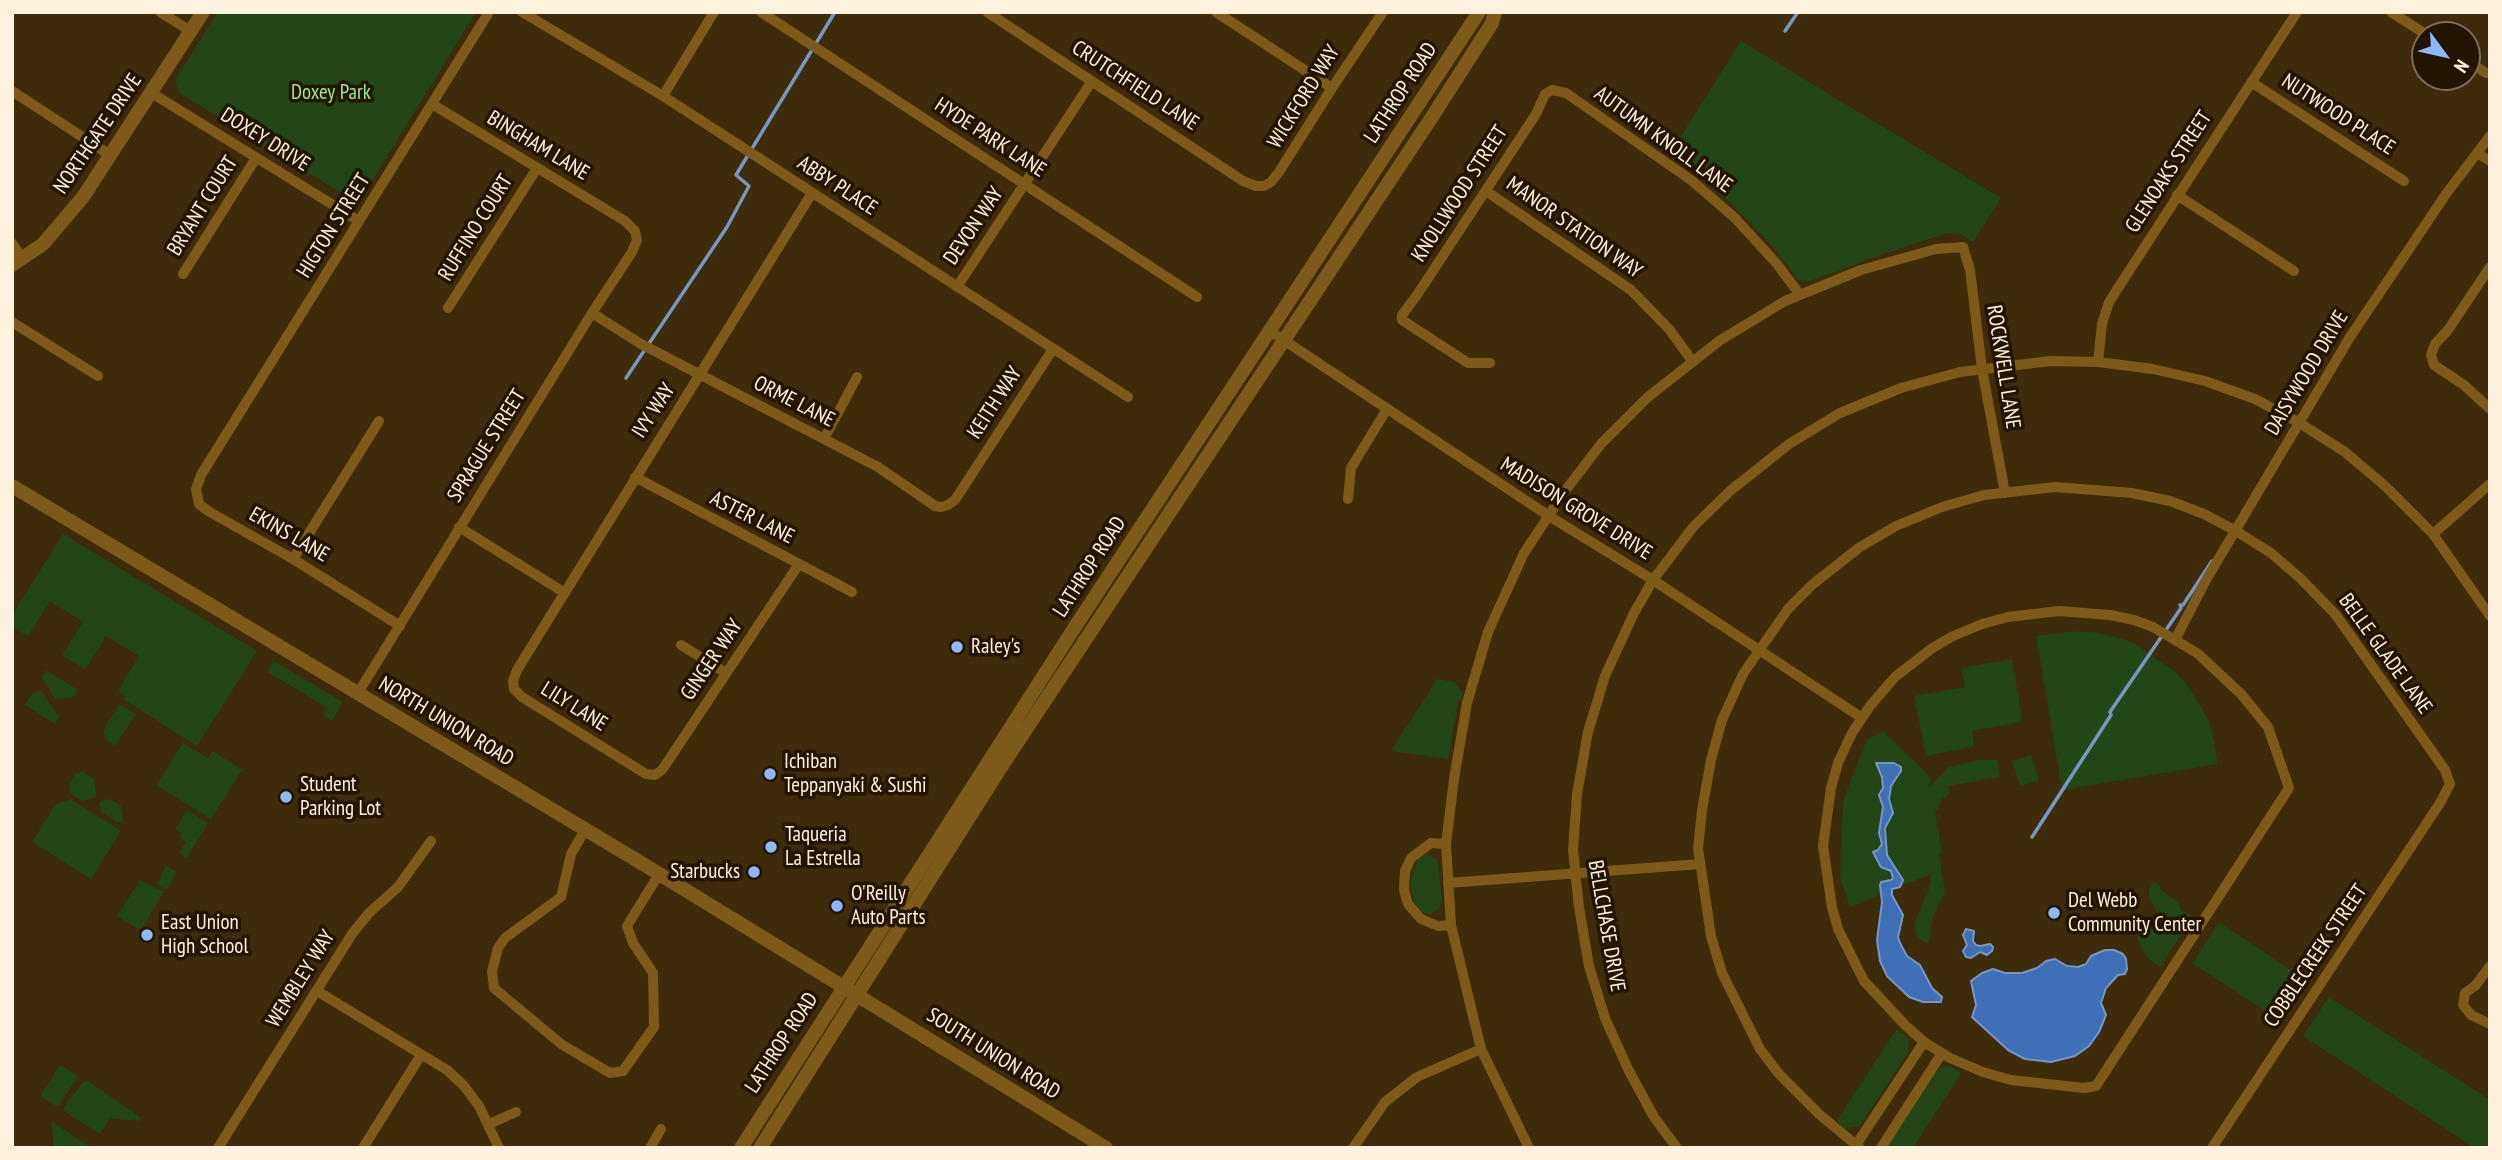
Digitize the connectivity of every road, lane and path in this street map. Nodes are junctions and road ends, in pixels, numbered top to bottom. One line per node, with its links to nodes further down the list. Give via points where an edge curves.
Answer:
1 (160, 12): 15 (street)
2 (203, 12): 15 (main road, NORTHGATE DRIVE)
3 (489, 12): 25 (street, HIGTON STREET)
4 (523, 12): 24 (street, ABBY PLACE)
5 (714, 12): 24 (street)
6 (761, 12): 33 (street, HYDE PARK LANE)
7 (987, 12): 18 (street, CRUTCHFIELD LANE)
8 (1216, 12): 20 (street)
9 (1383, 12): 20 (street, WICKFORD WAY)
10 (1479, 12): 51 (main road, LATHROP ROAD)
11 (1494, 12): 52 (main road, LATHROP ROAD, via 1492,23)
12 (2297, 12): 19 (street, GLENOAKS STREET)
13 (2391, 12): 14 (street)
14 (2411, 25)
15 (191, 32): 23 (main road, NORTHGATE DRIVE)
16 (2481, 70): 17 (street)
17 (2486, 73)
18 (1092, 81): 33 (street, DEVON WAY); 34 (street, CRUTCHFIELD LANE, via 1243,181)
19 (2251, 82): 32 (street, NUTWOOD PLACE); 37 (street, GLENOAKS STREET)
20 (1332, 88): 34 (street, WICKFORD WAY, via 1279,172)
21 (1552, 90): 35 (street, KNOLLWOOD STREET, via 1545,93); 46 (street, AUTUMN KNOLL LANE, via 1566,93 1691,180 1735,218)
22 (12, 91): 28 (street)
23 (150, 92): 28 (main road, NORTHGATE DRIVE); 29 (street, DOXEY DRIVE)
24 (663, 96): 36 (street, ABBY PLACE)
25 (432, 104): 31 (street, BINGHAM LANE); 38 (street, HIGTON STREET)
26 (2490, 136): 27 (street, DAISYWOOD DRIVE)
27 (2477, 153): 30 (street); 65 (street, DAISYWOOD DRIVE, via 2401,260)
28 (110, 155): 41 (main road, NORTHGATE DRIVE, via 75,207 43,244)
29 (256, 158): 38 (street, DOXEY DRIVE); 44 (street, BRYANT COURT)
30 (2490, 161)
31 (537, 168): 39 (street, BINGHAM LANE); 48 (street, RUFFINO COURT)
32 (2404, 181)
33 (1025, 185): 45 (street, DEVON WAY); 47 (street, HYDE PARK LANE)
34 (1264, 186)
35 (1486, 191): 54 (street, MANOR STATION WAY, via 1632,290); 56 (street, KNOLLWOOD STREET, via 1404,310 1402,320 1468,363)
36 (812, 193): 45 (street, ABBY PLACE); 58 (street, IVY WAY)
37 (2177, 195): 43 (street); 55 (street, GLENOAKS STREET, via 2109,302)
38 (359, 221): 67 (street, HIGTON STREET)
39 (625, 221): 49 (street, SPRAGUE STREET, via 637,240)
40 (12, 243): 41 (street)
41 (18, 262)
42 (2490, 267): 63 (street, via 2431,355 2434,365 2464,384)
43 (2294, 271)
44 (183, 274)
45 (957, 287): 53 (street, ABBY PLACE)
46 (1800, 295): 54 (street, via 1719,341); 57 (street, ROCKWELL LANE, via 1861,270 1936,249 1963,247)
47 (1197, 297)
48 (448, 308)
49 (592, 313): 58 (street, ORME LANE); 75 (street, SPRAGUE STREET)
50 (12, 322): 59 (street)
51 (1270, 331): 52 (street, MADISON GROVE DRIVE); 85 (main road, LATHROP ROAD)
52 (1285, 340): 62 (street, MADISON GROVE DRIVE); 85 (main road, LATHROP ROAD)
53 (1053, 349): 61 (street, ABBY PLACE); 69 (street, KEITH WAY)
54 (1693, 362): 74 (street, via 1648,397 1601,444)
55 (2098, 362): 57 (street, BELLCHASE DRIVE, via 2050,361); 65 (street, BELLCHASE DRIVE, via 2205,381 2255,399)
56 (1490, 363)
57 (1982, 369): 72 (street, ROCKWELL LANE); 80 (street, BELLCHASE DRIVE, via 1901,388 1840,413 1789,444 1694,526)
58 (700, 375): 66 (street, ORME LANE); 68 (street, IVY WAY)
59 (98, 376)
60 (857, 377): 66 (street)
61 (1128, 397)
62 (1387, 409): 73 (street, via 1351,468); 74 (street, MADISON GROVE DRIVE)
63 (2490, 409)
64 (379, 421): 78 (street)
65 (2298, 422): 76 (street, DAISYWOOD DRIVE); 77 (street, BELLCHASE DRIVE, via 2346,452)
66 (824, 439): 69 (street, ORME LANE, via 878,467 935,506 948,505)
67 (211, 460): 78 (street, EKINS LANE, via 196,489 199,504)
68 (635, 477): 79 (street, ASTER LANE); 82 (street, IVY WAY)
69 (969, 478)
70 (2490, 484): 77 (street)
71 (12, 486): 91 (main road, NORTH UNION ROAD)
72 (2005, 493): 76 (street, BELLE GLADE LANE, via 2054,486 2132,493 2181,505); 89 (street, BELLE GLADE LANE, via 1942,507 1860,547 1788,609)
73 (1348, 499)
74 (1549, 516): 80 (street, MADISON GROVE DRIVE); 97 (street, via 1524,553 1488,632 1467,703)
75 (459, 527): 82 (street); 84 (street, SPRAGUE STREET)
76 (2236, 531): 86 (street, DAISYWOOD DRIVE); 94 (street, BELLE GLADE LANE, via 2281,562 2336,615 2445,770)
77 (2433, 534): 83 (street, BELLCHASE DRIVE)
78 (293, 559): 84 (street, EKINS LANE)
79 (800, 564): 81 (street, ASTER LANE); 90 (street, GINGER WAY)
80 (1653, 580): 89 (street, MADISON GROVE DRIVE); 100 (street, BELLCHASE DRIVE, via 1605,676 1588,732 1577,794)
81 (852, 592)
82 (565, 593): 88 (street, IVY WAY)
83 (2490, 616)
84 (400, 626): 91 (street, SPRAGUE STREET)
85 (1079, 634): 104 (main road, LATHROP ROAD); 106 (main road, LATHROP ROAD)
86 (2175, 640): 92 (street, via 2153,627 2110,615 2059,611 2008,617 1961,632 1931,649 1881,691); 110 (street, via 2216,669 2267,727 2289,788 2096,1086 2011,1080)
87 (681, 645): 90 (street)
88 (530, 650): 93 (street, LILY LANE, via 517,670 514,690 646,774)
89 (1759, 650): 92 (street, MADISON GROVE DRIVE); 98 (street, BELLE GLADE LANE, via 1722,720 1710,760 1698,848)
90 (726, 673): 93 (street, GINGER WAY)
91 (358, 693): 95 (main road, NORTH UNION ROAD)
92 (1862, 718): 108 (street, via 1839,763 1824,825 1832,907 1864,981)
93 (655, 775)
94 (2450, 784): 127 (street, COBBLECREEK STREET)
95 (585, 830): 99 (main road, NORTH UNION ROAD); 99 (street, via 571,854 561,897 505,938 492,971 494,988 561,1044 610,1073 623,1071 654,1027 653,973 627,926)
96 (430, 841): 105 (street, WEMBLEY WAY, via 398,887 352,934)
97 (1446, 844): 101 (street); 102 (street, via 1431,843 1410,858 1404,890 1408,904 1421,919 1438,926)
98 (1700, 864): 100 (street); 115 (street, BELLE GLADE LANE, via 1722,973 1760,1049 1819,1115)
99 (659, 874): 104 (main road, NORTH UNION ROAD)
100 (1575, 875): 101 (street); 125 (street, BELLCHASE DRIVE, via 1589,966 1605,1018 1654,1117)
101 (1448, 883): 102 (street)
102 (1451, 925): 109 (street)
103 (2490, 966): 107 (street, via 2465,993 2463,1005 2471,1016)
104 (844, 987): 106 (main road, NORTH UNION ROAD); 120 (main road, LATHROP ROAD)
105 (317, 991): 111 (street); 116 (street, WEMBLEY WAY)
106 (858, 996): 121 (main road, LATHROP ROAD); 122 (main road, SOUTH UNION ROAD)
107 (2490, 1024)
108 (1924, 1042): 110 (street); 115 (street)
109 (1481, 1049): 123 (street, via 1418,1077 1385,1102); 124 (street)
110 (1942, 1053): 126 (street)
111 (421, 1055): 113 (street, via 464,1086); 117 (street)
112 (516, 1112): 113 (street)
113 (489, 1124): 118 (street)
114 (662, 1129): 119 (street)
115 (1857, 1147)
116 (218, 1148)
117 (363, 1148)
118 (499, 1148)
119 (650, 1148)
120 (741, 1148)
121 (760, 1148)
122 (1106, 1148)
123 (1353, 1148)
124 (1529, 1148)
125 (1677, 1148)
126 (1881, 1148)
127 (2212, 1148)

